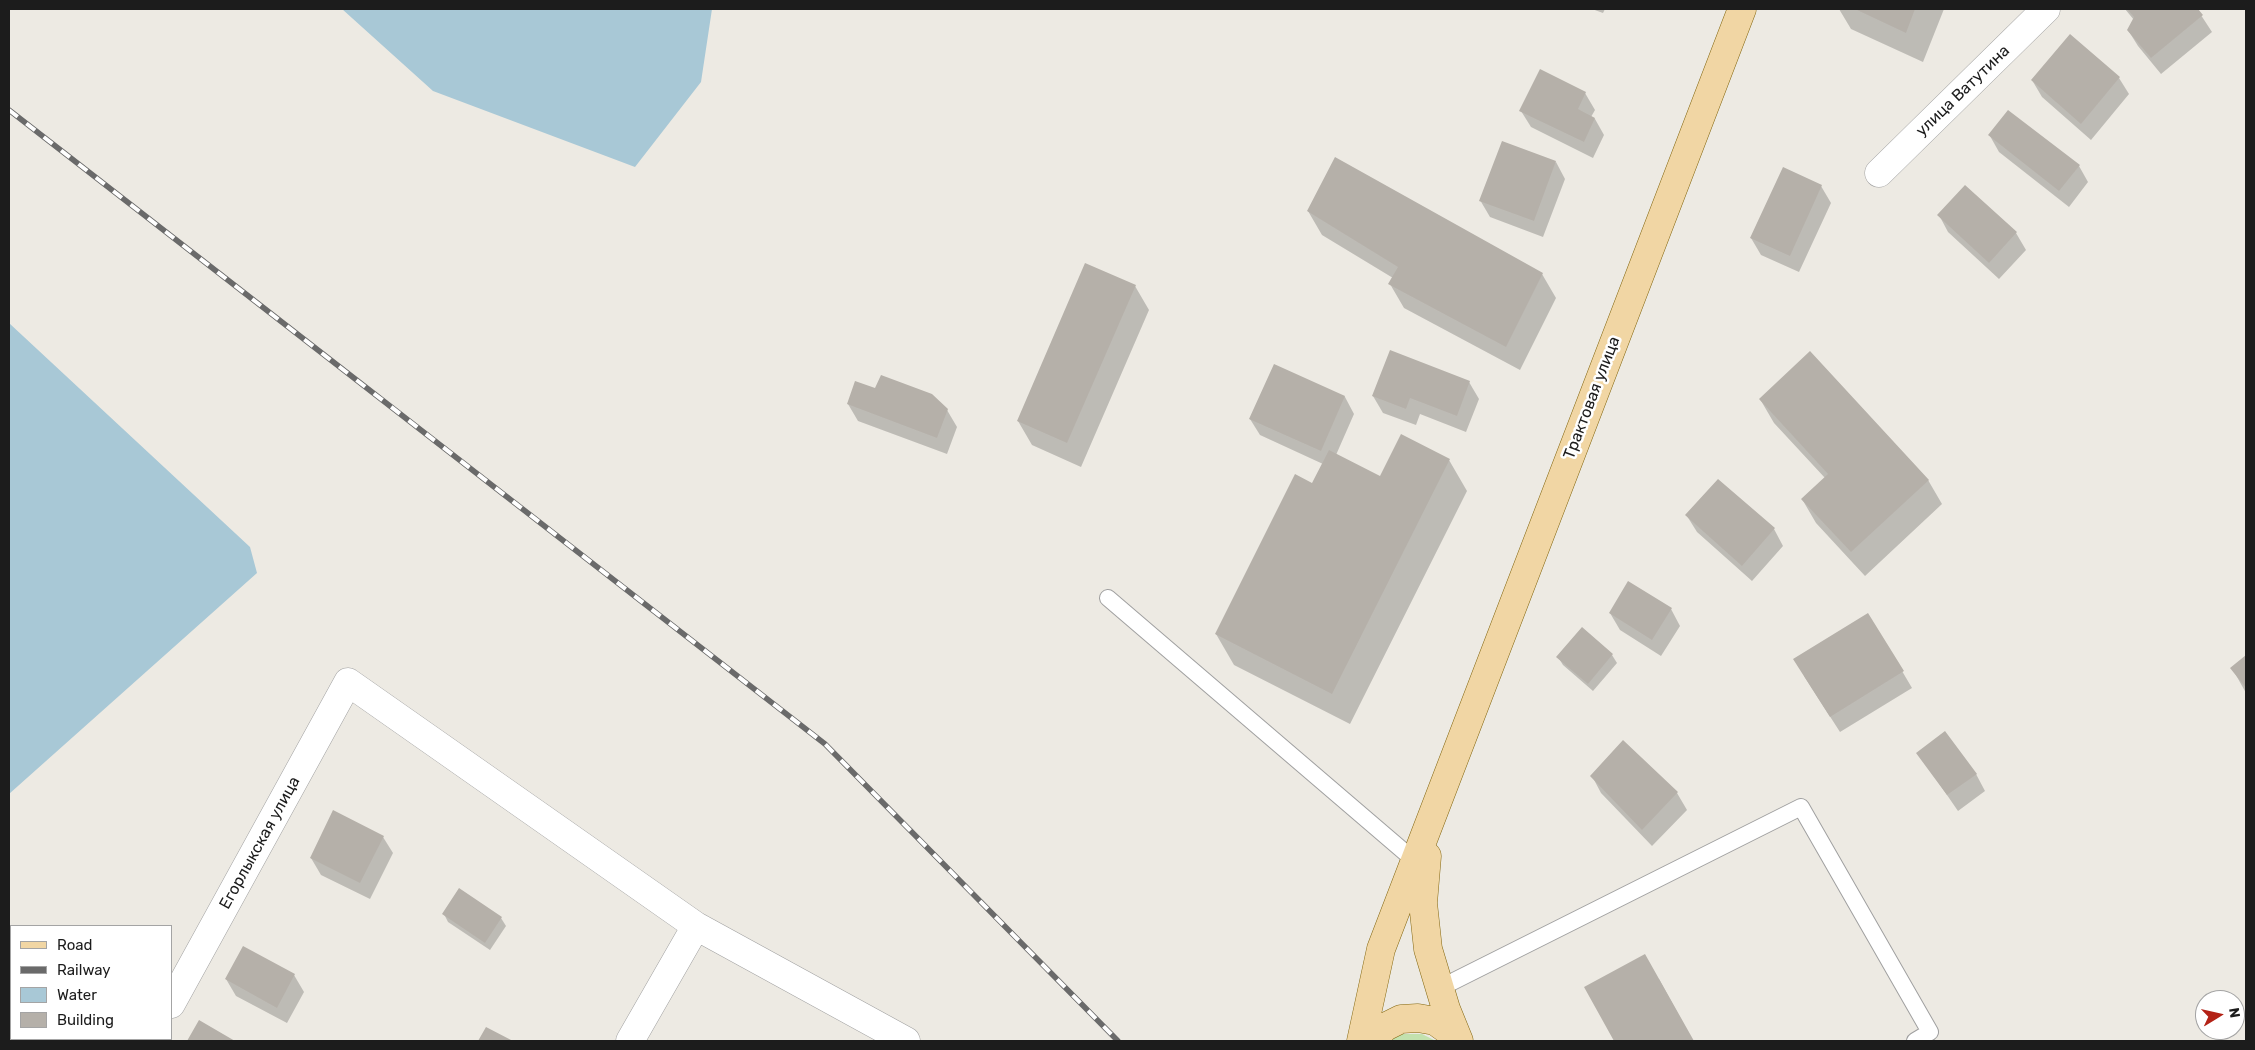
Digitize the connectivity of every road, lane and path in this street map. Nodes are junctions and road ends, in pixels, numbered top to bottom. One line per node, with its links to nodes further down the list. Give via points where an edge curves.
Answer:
1 (1742, 9): 5 (main road, Трактовая улица)
2 (2046, 9): 3 (street, улица Ватутина)
3 (1879, 173)
4 (1108, 598): 6 (lane)
5 (1443, 786): 6 (main road); 8 (main road, via 1425,864 1423,903 1428,949)
6 (1415, 861): 12 (main road, via 1382,949)
7 (696, 926): 9 (street, Егорлыкская улица, via 348,682); 10 (street); 11 (street)
8 (1440, 988): 14 (main road); 15 (lane, via 1801,807 1930,1032)
9 (172, 1002)
10 (630, 1041)
11 (906, 1041)
12 (1361, 1041)
13 (1371, 1041): 14 (main road, via 1385,1027 1401,1019 1418,1018 1435,1021)
14 (1459, 1041)
15 (1915, 1041)

